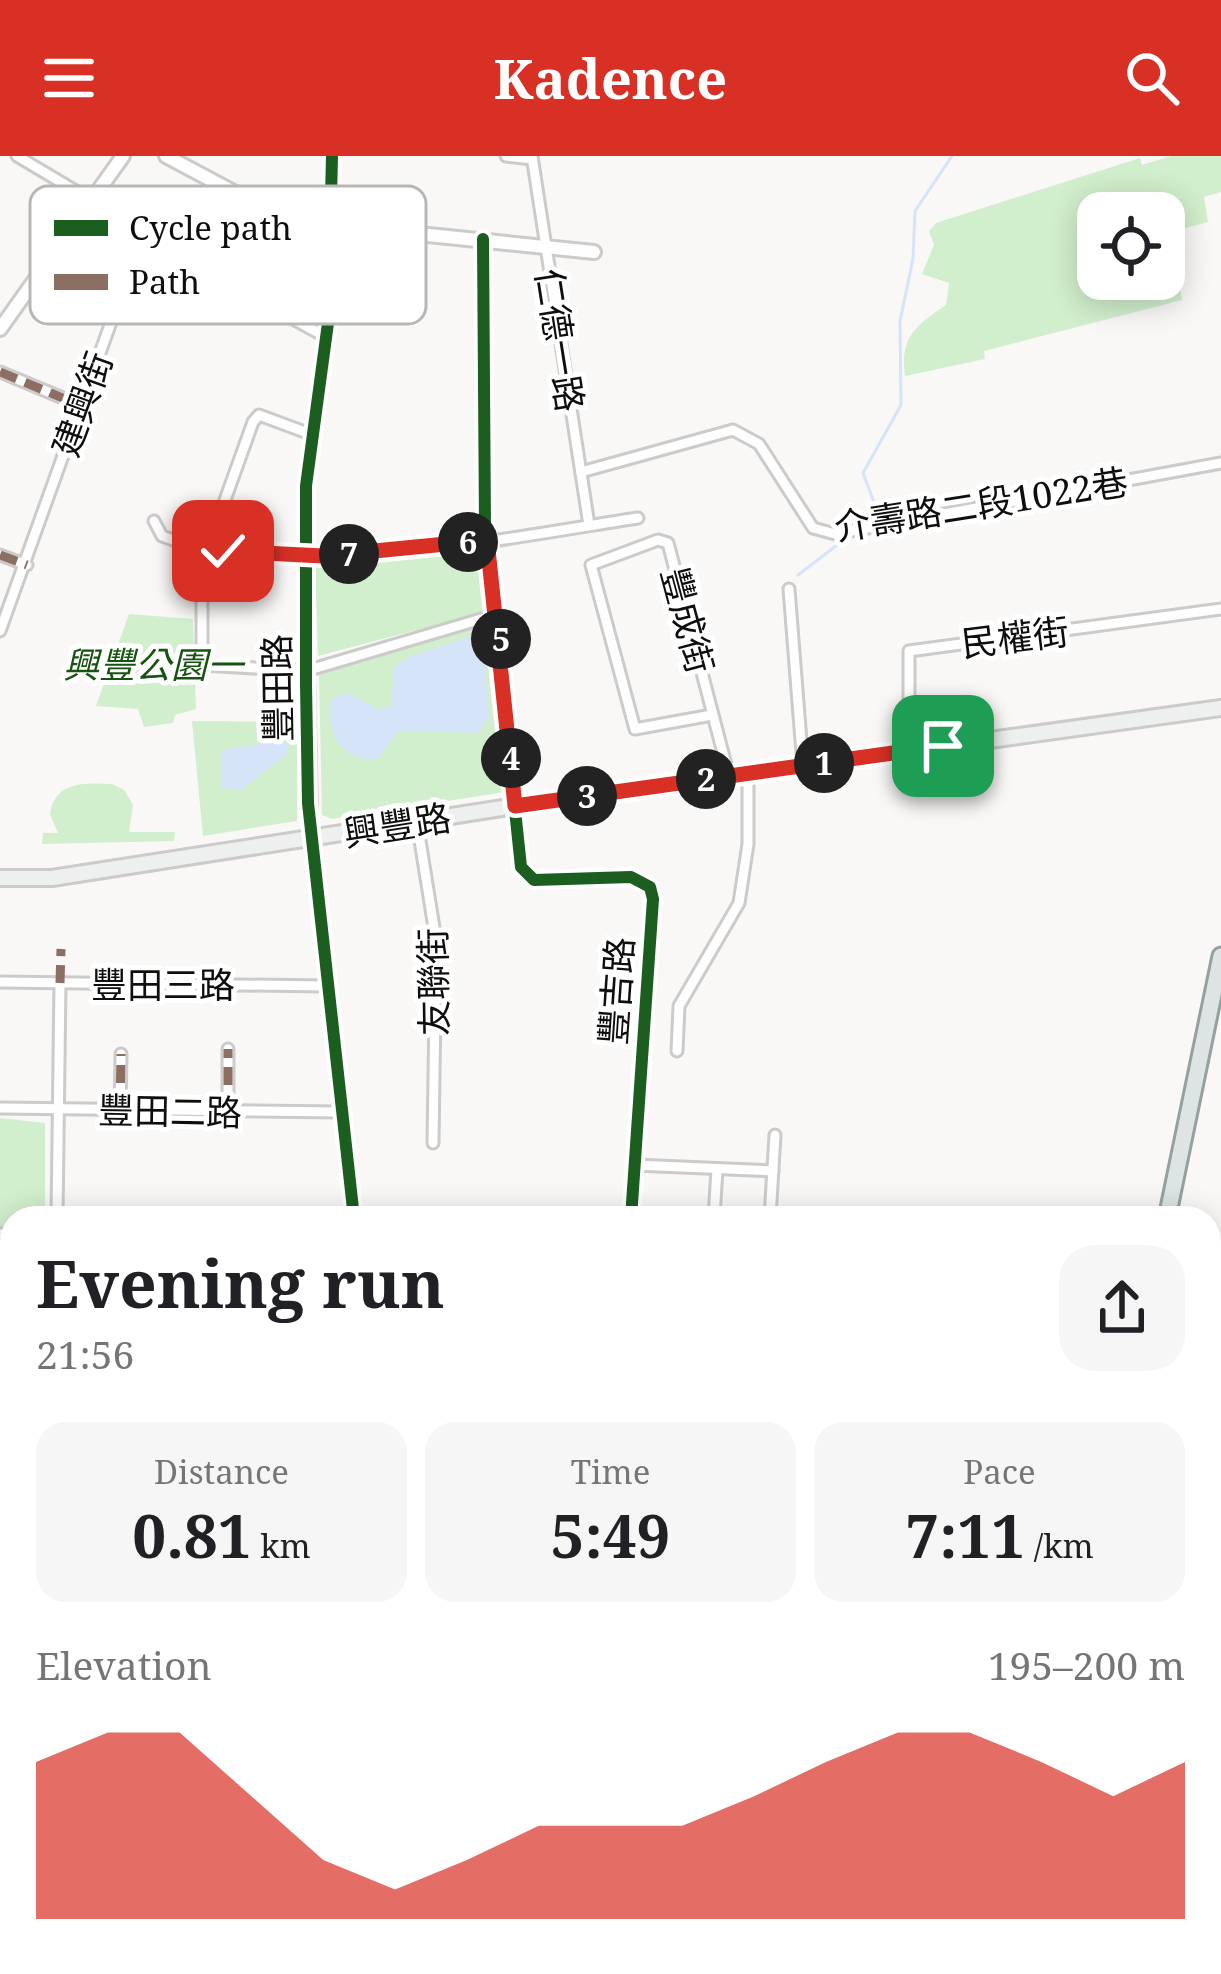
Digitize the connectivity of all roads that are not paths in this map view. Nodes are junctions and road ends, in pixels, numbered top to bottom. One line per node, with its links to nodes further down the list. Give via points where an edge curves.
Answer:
1 (17, 156): 7 (street)
2 (122, 156): 8 (street)
3 (166, 156): 9 (street)
4 (332, 156): 10 (street, 豐田路)
5 (506, 156): 6 (street)
6 (532, 158): 13 (street, 仁德一路)
7 (68, 186)
8 (102, 186)
9 (222, 186)
10 (331, 186)
11 (426, 234): 12 (street)
12 (483, 239): 13 (street); 29 (street, 豐吉路)
13 (545, 247): 14 (street); 25 (street, 仁德一路)
14 (594, 252)
15 (30, 287): 19 (street)
16 (111, 324): 22 (street, 建興街)
17 (302, 324): 20 (street)
18 (326, 324): 20 (street, 豐田路)
19 (0, 329)
20 (326, 337): 23 (street, 豐田路)
21 (0, 372): 22 (street)
22 (82, 406): 33 (street, 建興街)
23 (313, 435): 30 (street, via 256,418); 32 (street, 豐田路)
24 (1221, 463): 25 (street, 介壽路二段1022巷, via 822,534 759,444 733,430)
25 (581, 472): 28 (street, 仁德一路)
26 (638, 518): 28 (street)
27 (154, 521): 30 (street, via 162,536)
28 (589, 525): 29 (street)
29 (487, 540): 32 (street); 36 (street, 豐吉路)
30 (206, 549): 32 (street); 38 (street, via 202,664)
31 (0, 555): 33 (street)
32 (305, 557): 38 (street, 豐田路)
33 (27, 565): 37 (street, 建興街)
34 (789, 589): 42 (street)
35 (1221, 608): 41 (street, 民權街, via 908,651)
36 (498, 614): 38 (street); 45 (street, 豐吉路)
37 (0, 631)
38 (306, 671): 47 (street, 豐田路)
39 (1221, 708): 41 (main road, 興豐路)
40 (712, 715): 40 (street, 豐成街, via 668,543 591,565 635,729); 44 (street, 豐成街)
41 (909, 751): 42 (main road, 興豐路)
42 (803, 766): 43 (main road, 興豐路)
43 (748, 773): 44 (main road, 興豐路); 54 (street, via 739,903 679,1006)
44 (729, 776): 45 (main road, 興豐路)
45 (515, 806): 46 (main road, 興豐路); 63 (street, 豐吉路, via 527,877 631,877 650,886)
46 (417, 822): 47 (main road, 興豐路); 62 (street, 友聯街, via 436,940)
47 (312, 838): 48 (main road, 興豐路, via 52,878); 52 (street, 豐田路)
48 (0, 878)
49 (1221, 956): 71 (main road)
50 (0, 982): 51 (street, 豐田三路)
51 (60, 983): 52 (street, 豐田三路); 57 (street)
52 (327, 986): 60 (street, 豐田路)
53 (228, 1048): 59 (street)
54 (677, 1051)
55 (122, 1054): 58 (street)
56 (0, 1108): 57 (street, 豐田二路)
57 (57, 1108): 58 (street, 豐田二路); 66 (street)
58 (120, 1110): 59 (street, 豐田二路)
59 (228, 1112): 60 (street, 豐田二路)
60 (340, 1112): 67 (street, 豐田路)
61 (776, 1135): 65 (street)
62 (433, 1143)
63 (634, 1165): 64 (street); 68 (street, 豐吉路)
64 (717, 1169): 65 (street); 69 (street)
65 (773, 1171): 70 (street)
66 (56, 1206)
67 (352, 1206)
68 (632, 1206)
69 (715, 1206)
70 (771, 1206)
71 (1169, 1206)

